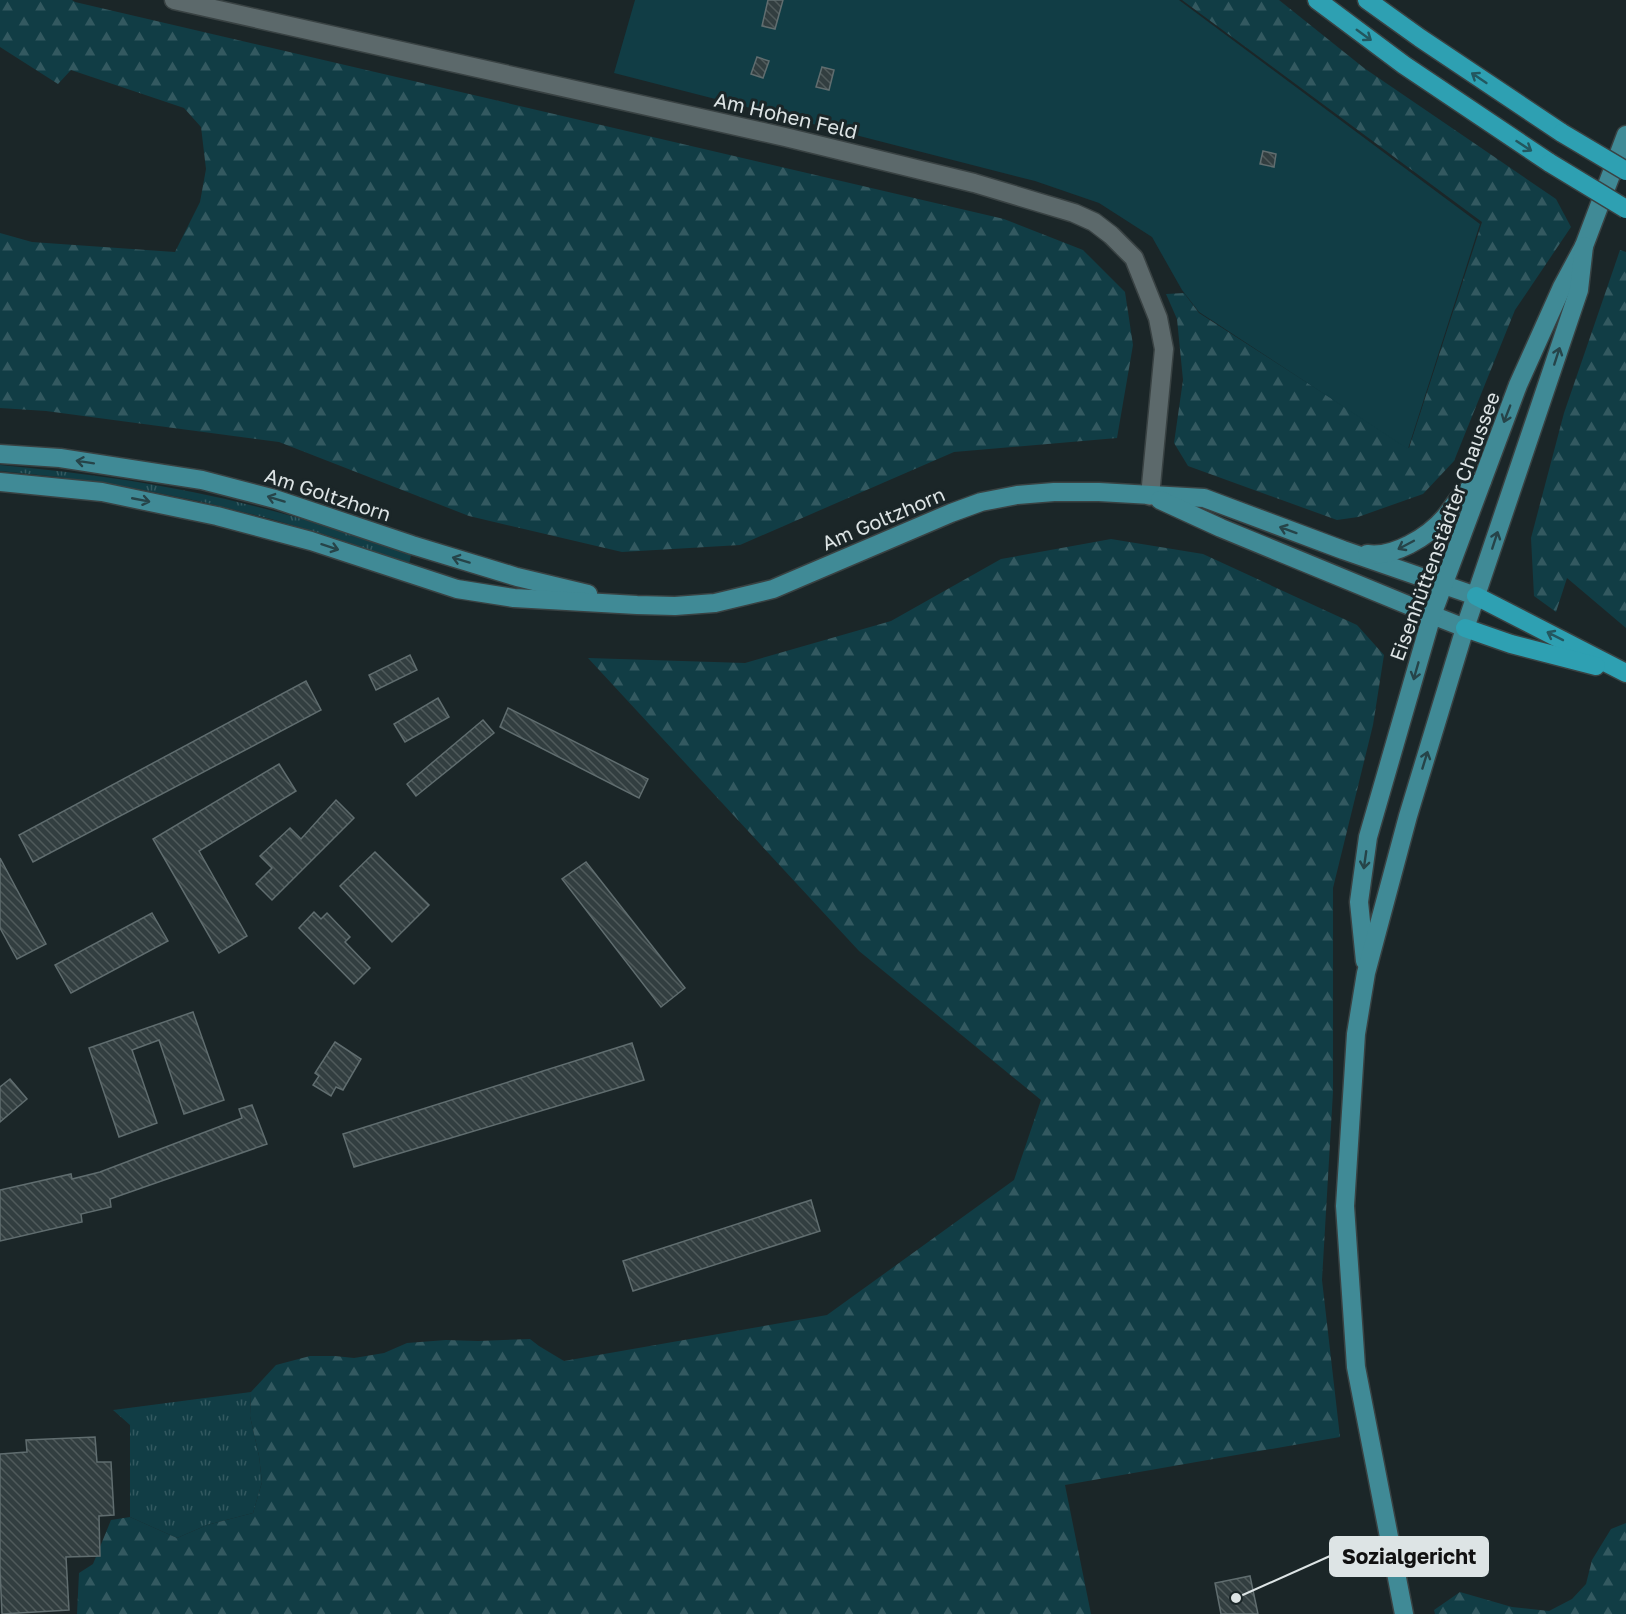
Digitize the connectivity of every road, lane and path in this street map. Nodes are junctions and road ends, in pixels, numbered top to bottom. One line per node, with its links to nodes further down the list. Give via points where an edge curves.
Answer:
1 (174, 0): 11 (street, Am Hohen Feld, via 785,137 974,183 1094,222 1134,258 1158,318 1164,349)
2 (1317, 0): 6 (highway, one-way to 6, bridge, via 1550,163)
3 (1367, 0): 5 (highway, one-way to 3, bridge, via 1562,134)
4 (1626, 135): 7 (main road, Eisenhüttenstädter Chaussee)
5 (1626, 171)
6 (1626, 209)
7 (1584, 246): 9 (main road, Eisenhüttenstädter Chaussee, one-way to 9, via 1518,385); 14 (main road, Eisenhüttenstädter Chaussee, one-way to 7, via 1579,290)
8 (0, 453): 15 (main road, Am Goltzhorn, one-way to 8, via 517,577 275,499 202,480)
9 (1482, 481): 12 (main road, one-way to 12, via 1462,495 1437,525 1395,552 1373,555); 13 (main road, Eisenhüttenstädter Chaussee)
10 (0, 482): 15 (main road, Am Goltzhorn, one-way to 15, via 102,492 217,516 311,541 457,589 514,598)
11 (1150, 496): 12 (main road, Am Goltzhorn, one-way to 11, via 1204,498); 15 (main road, Am Goltzhorn, via 1054,492 981,502 773,589 715,603); 16 (main road, Am Goltzhorn)
12 (1343, 550): 13 (main road, Am Goltzhorn)
13 (1443, 585): 14 (main road, Am Goltzhorn); 16 (main road, Eisenhüttenstädter Chaussee)
14 (1476, 596): 17 (main road, Eisenhüttenstädter Chaussee); 18 (highway, one-way to 14)
15 (637, 605)
16 (1432, 615): 17 (main road, Am Goltzhorn); 19 (main road, Eisenhüttenstädter Chaussee, one-way to 19, via 1368,837 1359,902)
17 (1465, 628): 18 (highway, via 1511,644); 19 (main road, Eisenhüttenstädter Chaussee, one-way to 17)
18 (1626, 673)
19 (1366, 973): 20 (main road, Eisenhüttenstädter Chaussee, via 1356,1034 1345,1206 1356,1367)
20 (1404, 1614)

